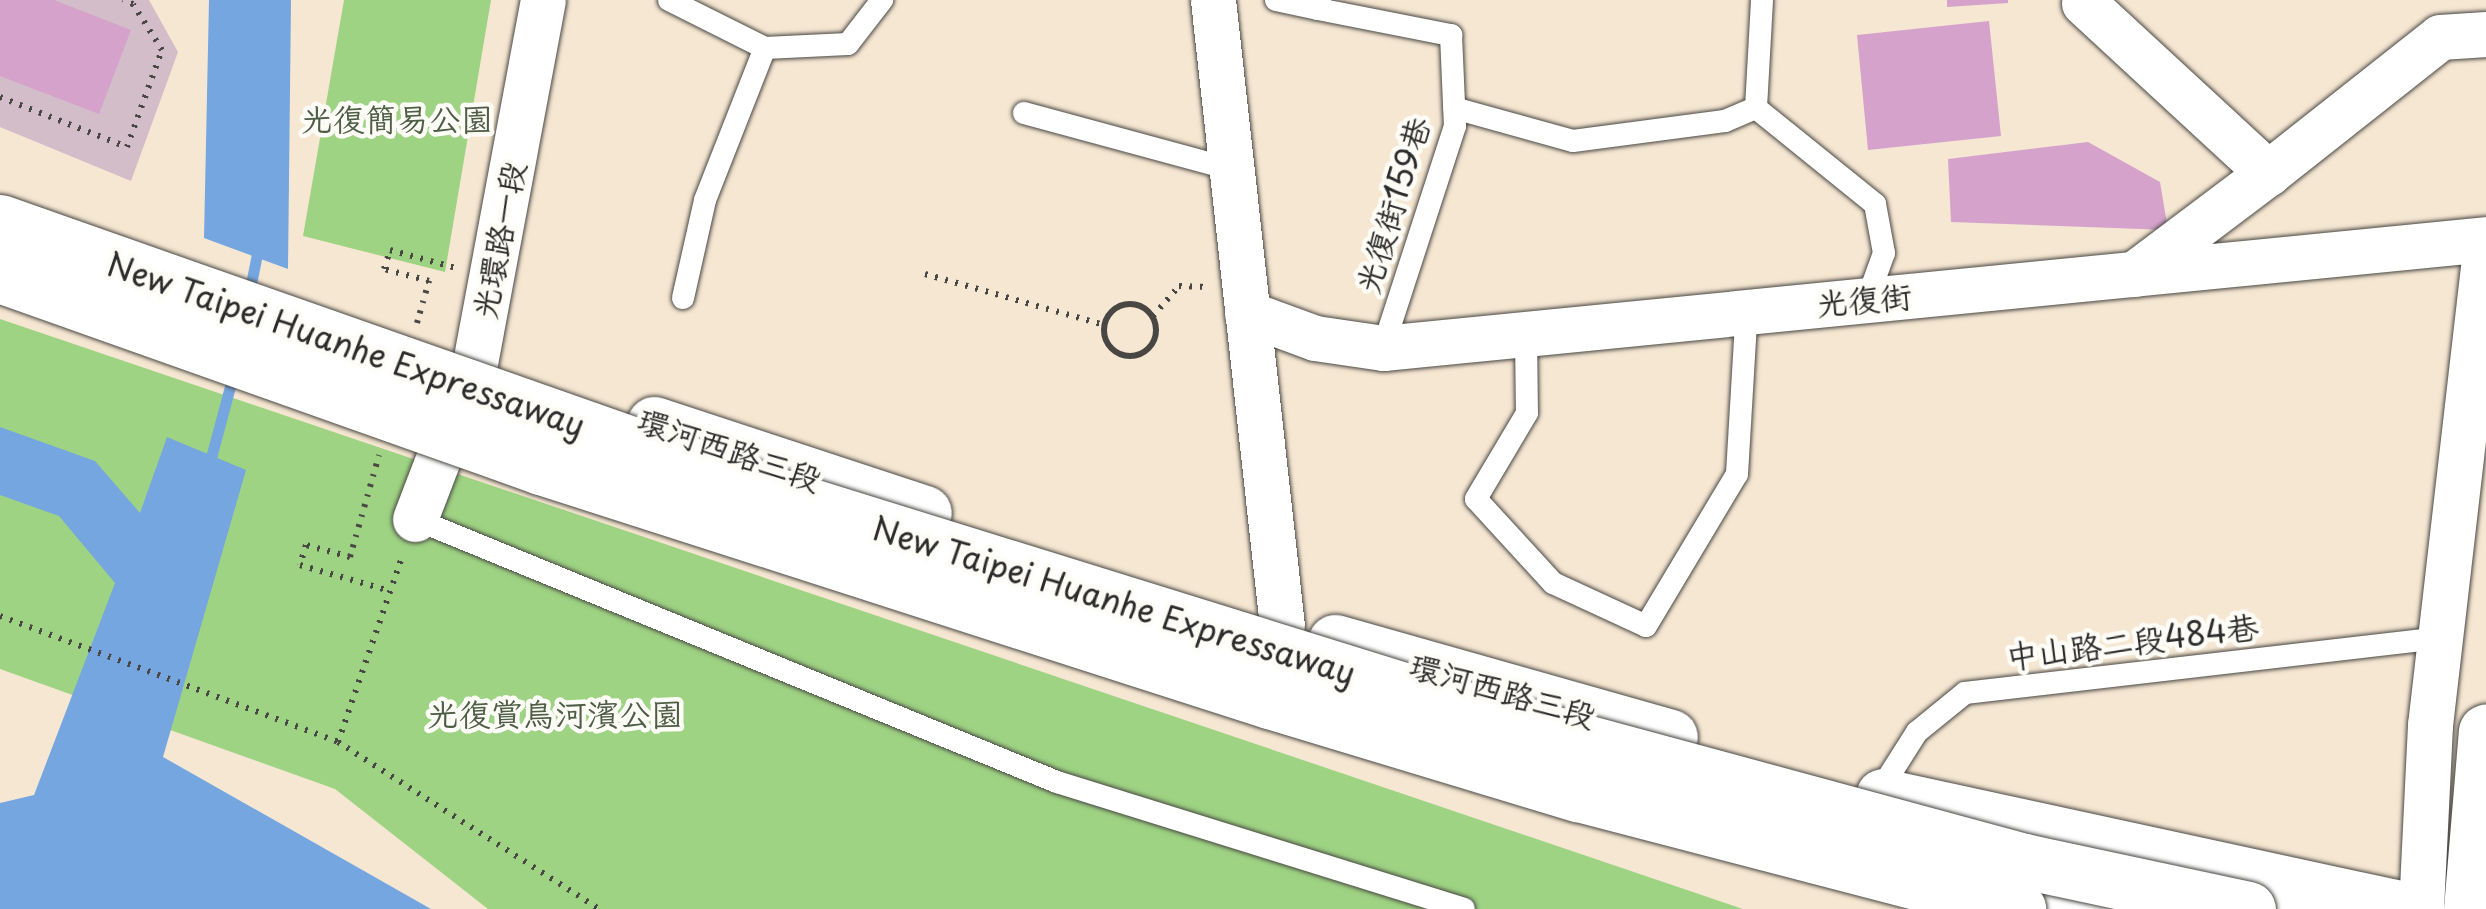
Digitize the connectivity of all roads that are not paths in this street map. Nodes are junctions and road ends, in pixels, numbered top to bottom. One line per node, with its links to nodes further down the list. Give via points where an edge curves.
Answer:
1 (543, 0): 30 (street, 光環路一段)
2 (668, 0): 10 (lane)
3 (882, 0): 10 (lane, via 848,44)
4 (1213, 0): 14 (street)
5 (1276, 0): 8 (lane)
6 (1762, 0): 12 (lane)
7 (2084, 2): 15 (street)
8 (1319, 5): 11 (lane, 光復街159巷, via 1451,35)
9 (2486, 34): 15 (street, via 2440,37)
10 (765, 48): 24 (lane, via 704,200)
11 (1454, 108): 12 (lane, via 1574,142 1725,122); 29 (lane, 光復街159巷, via 1454,126)
12 (1756, 108): 25 (lane, via 1875,204 1884,253)
13 (1024, 113): 14 (lane)
14 (1230, 169): 26 (street)
15 (2268, 172): 20 (street); 21 (street)
16 (0, 194): 23 (main road)
17 (0, 222): 39 (main road, New Taipei Huanhe Expressaway, bridge, via 780,496 1456,706 2024,862)
18 (2486, 239): 20 (street, 光復街); 33 (street)
19 (0, 251): 23 (main road)
20 (2250, 262): 21 (street, 光復街)
21 (2134, 274): 25 (street, 光復街)
22 (0, 275): 37 (main road, New Taipei Huanhe Expressaway, bridge, via 542,467 1269,701 1578,794)
23 (162, 280): 30 (main road, 環河西路三段, via 300,301); 30 (main road, 環河西路三段, via 282,352)
24 (683, 298)
25 (1867, 300): 27 (street, 光復街)
26 (1246, 301): 29 (street, 光復街, via 1315,338); 32 (street)
27 (1747, 308): 28 (street, 光復街); 28 (lane, via 1737,474 1646,626 1553,583 1476,498 1527,413)
28 (1526, 335): 29 (street, 光復街)
29 (1383, 348)
30 (467, 388): 31 (street, 光環路一段); 32 (main road, 環河西路三段); 38 (main road, 環河西路三段, via 1385,719)
31 (415, 519): 36 (lane, via 1057,782)
32 (1282, 626): 35 (main road, 環河西路三段)
33 (2441, 638): 35 (lane, 中山路二段484巷, via 1965,693 1917,732); 41 (street)
34 (2486, 732): 42 (main road)
35 (1877, 795): 40 (main road, 環河西路三段)
36 (1464, 909)
37 (2018, 909)
38 (2087, 909)
39 (2248, 909)
40 (2404, 909)
41 (2421, 909)
42 (2471, 909)

